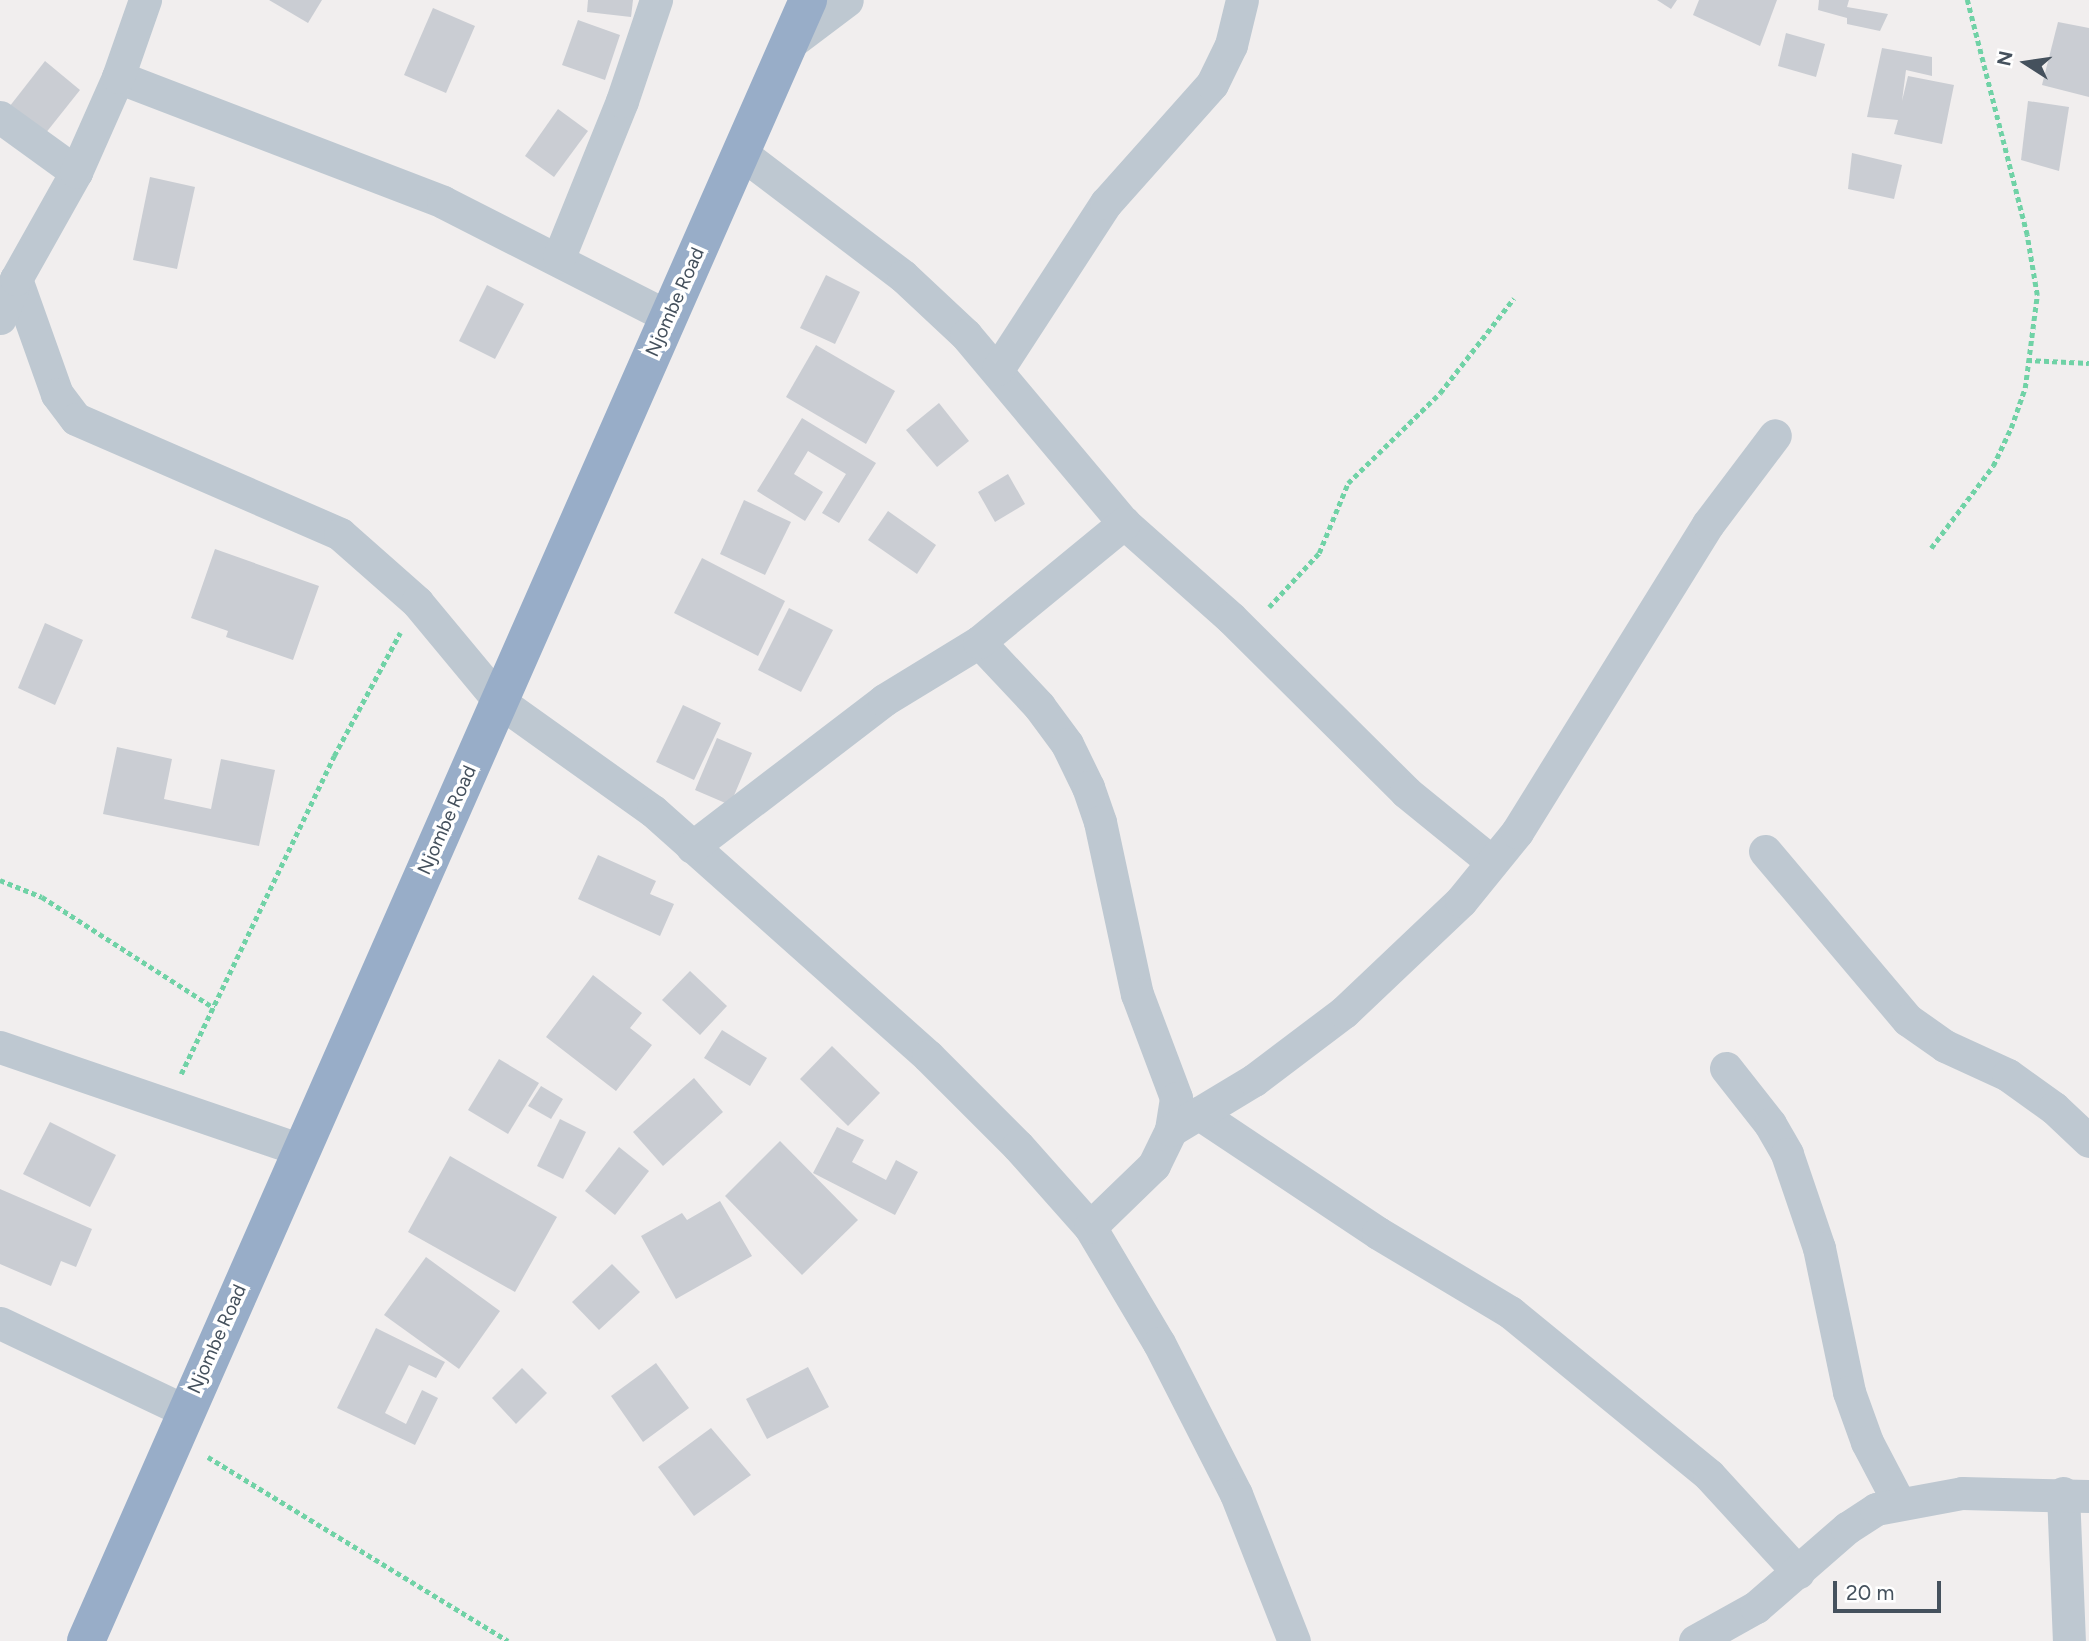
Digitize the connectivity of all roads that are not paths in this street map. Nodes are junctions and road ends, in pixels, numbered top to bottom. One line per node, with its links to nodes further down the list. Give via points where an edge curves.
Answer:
1 (145, 0): 7 (street)
2 (656, 0): 11 (street, via 622,101)
3 (808, 0): 6 (highway, Njombe Road)
4 (846, 0): 6 (street)
5 (1242, 0): 15 (street, via 1231,45 1212,84 1106,204)
6 (790, 43): 9 (highway, Njombe Road)
7 (118, 77): 10 (street); 11 (street, via 443,202)
8 (0, 117): 10 (street)
9 (741, 153): 13 (highway, Njombe Road); 15 (street, via 903,276)
10 (76, 172): 12 (street)
11 (559, 257): 13 (street)
12 (16, 279): 14 (street); 19 (street, via 57,394 76,419 340,534 417,602)
13 (668, 317): 19 (highway, Njombe Road)
14 (0, 318)
15 (998, 369): 17 (street, via 1078,473)
16 (1775, 435): 22 (street, via 1708,524 1517,832)
17 (1124, 523): 18 (street); 22 (street, via 1243,631 1406,792)
18 (978, 642): 20 (street, via 884,700); 25 (street, via 1039,706 1067,744 1088,787 1100,822 1137,994)
19 (499, 702): 20 (street, via 653,811); 27 (highway, Njombe Road)
20 (692, 846): 28 (street, via 928,1056)
21 (1765, 851): 26 (street, via 1908,1020 1945,1046 2008,1075)
22 (1492, 862): 25 (street, via 1461,901 1343,1012 1254,1080)
23 (0, 1047): 27 (street)
24 (1726, 1068): 32 (street, via 1787,1154 1819,1248 1849,1392 1867,1442)
25 (1184, 1122): 28 (street, via 1154,1165); 33 (street, via 1510,1312 1709,1475)
26 (2089, 1141)
27 (300, 1150): 30 (highway, Njombe Road)
28 (1090, 1227): 35 (street, via 1159,1343 1236,1494)
29 (0, 1323): 30 (street)
30 (180, 1424): 34 (highway, Njombe Road)
31 (2076, 1494): 32 (street, via 1962,1493); 37 (street)
32 (1899, 1503): 33 (street, via 1876,1509 1847,1528)
33 (1798, 1572): 36 (street, via 1756,1607)
34 (86, 1641)
35 (1294, 1641)
36 (1695, 1641)
37 (2069, 1641)

